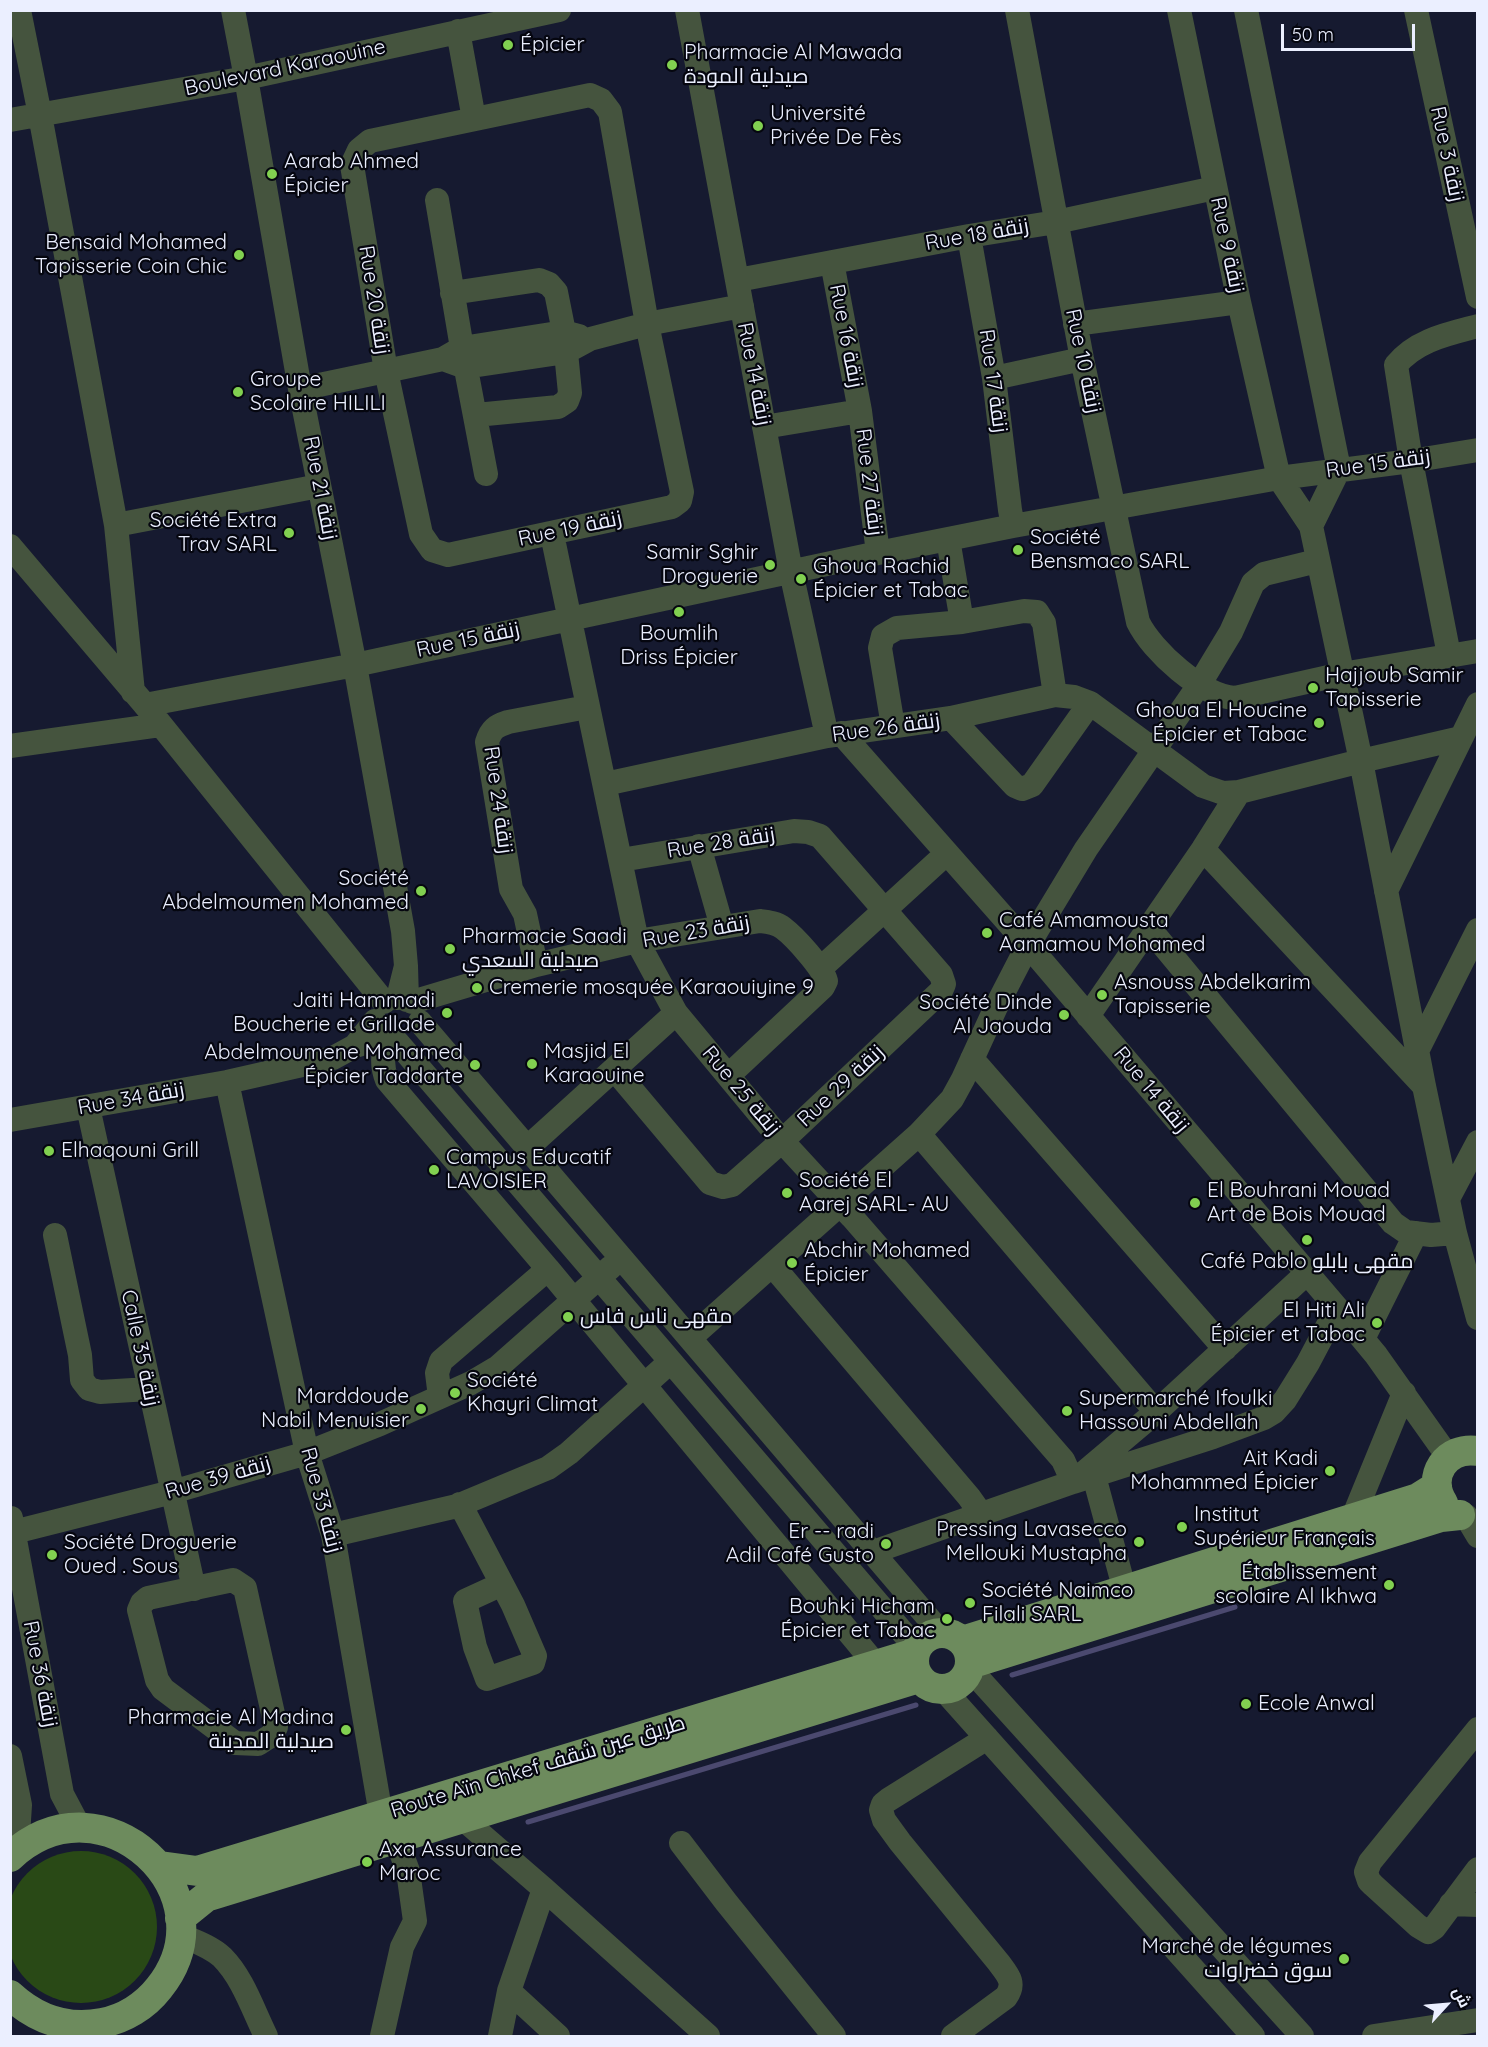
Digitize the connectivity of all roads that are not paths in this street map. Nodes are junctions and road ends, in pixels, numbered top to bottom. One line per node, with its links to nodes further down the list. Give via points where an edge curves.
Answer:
1 (19, 10): 11 (street)
2 (233, 10): 10 (street, Rue 21 زنقة)
3 (558, 10): 9 (street, Boulevard Karaouine)
4 (687, 10): 19 (street, Rue 14 زنقة)
5 (1017, 10): 16 (street, Rue 10 زنقة)
6 (1179, 10): 14 (street, Rue 9 زنقة)
7 (1246, 10): 38 (street)
8 (1416, 10): 21 (street, Rue 3 زنقة)
9 (458, 31): 10 (street, Boulevard Karaouine); 12 (street)
10 (246, 78): 11 (street, Boulevard Karaouine); 32 (street, Rue 21 زنقة)
11 (40, 115): 13 (street, Boulevard Karaouine); 43 (street)
12 (474, 119): 24 (street, via 590,95 601,100 610,112); 30 (street, Rue 20 زنقة, via 370,141 359,150 352,165)
13 (10, 120)
14 (1215, 188): 16 (street, Rue 18 زنقة); 22 (street, Rue 9 زنقة)
15 (437, 200): 20 (street)
16 (1056, 222): 17 (street, Rue 18 زنقة); 25 (street, Rue 10 زنقة)
17 (969, 236): 18 (street, Rue 18 زنقة); 31 (street, Rue 17 زنقة)
18 (832, 262): 19 (street, Rue 18 زنقة); 33 (street, Rue 16 زنقة)
19 (738, 280): 23 (street, Rue 14 زنقة)
20 (452, 293): 27 (street, via 539,280 549,284 556,292); 28 (street)
21 (1478, 297)
22 (1239, 302): 25 (street); 40 (street, Rue 9 زنقة)
23 (742, 306): 24 (street); 35 (street, Rue 14 زنقة)
24 (647, 324): 27 (street); 46 (street, Rue 19 زنقة, via 682,492 680,501 672,507)
25 (1076, 324): 29 (street, Rue 10 زنقة)
26 (1478, 326): 37 (street, via 1425,343 1405,353 1396,364)
27 (565, 342): 28 (street); 34 (street, via 570,393 567,401 558,407)
28 (456, 358): 30 (street); 34 (street)
29 (1082, 360): 31 (street); 42 (street, Rue 10 زنقة)
30 (386, 371): 32 (street); 50 (street, Rue 20 زنقة, via 421,534 432,550)
31 (994, 378): 44 (street, Rue 17 زنقة)
32 (300, 389): 41 (street, Rue 21 زنقة)
33 (860, 411): 35 (street); 49 (street, Rue 27 زنقة)
34 (476, 415): 39 (street)
35 (764, 427): 52 (street, Rue 14 زنقة)
36 (1478, 450): 37 (street, Rue 15 زنقة)
37 (1411, 461): 38 (street, Rue 15 زنقة); 56 (street)
38 (1339, 469): 40 (street, Rue 15 زنقة); 45 (street)
39 (486, 474)
40 (1279, 478): 42 (street); 45 (street)
41 (319, 486): 43 (street); 57 (street, Rue 21 زنقة)
42 (1115, 507): 44 (street); 59 (street, Rue 10 زنقة, via 1138,622 1153,647)
43 (116, 525): 61 (street)
44 (1013, 526): 47 (street)
45 (1311, 526): 51 (street)
46 (552, 534): 50 (street, Rue 19 زنقة); 53 (street)
47 (948, 539): 49 (street); 54 (street)
48 (10, 546): 61 (street)
49 (878, 553): 52 (street)
50 (448, 555)
51 (1317, 561): 58 (street); 59 (street, via 1264,574 1253,583 1231,632)
52 (791, 572): 53 (street, Rue 15 زنقة); 68 (street, Rue 14 زنقة)
53 (568, 619): 57 (street, Rue 15 زنقة); 64 (street, Rue 25 زنقة)
54 (962, 622): 60 (street, via 1037,612 1044,623); 67 (street, via 897,628 883,636 880,648)
55 (1478, 651): 56 (street, Rue 10 زنقة)
56 (1449, 655): 58 (street, Rue 10 زنقة)
57 (355, 665): 61 (street, Rue 15 زنقة); 90 (street, Rue 21 زنقة, via 403,931 406,966)
58 (1342, 674): 59 (street, Rue 10 زنقة, via 1235,698); 72 (street)
59 (1199, 685): 71 (street)
60 (1055, 695): 62 (street, Rue 26 زنقة); 65 (street, Rue 26 زنقة)
61 (139, 698): 66 (street)
62 (1089, 703): 65 (street, via 1032,785 1022,789); 71 (street, Rue 26 زنقة)
63 (1478, 704): 69 (street)
64 (587, 707): 73 (street, Rue 25 زنقة); 86 (street, Rue 24 زنقة, via 508,722 497,726 487,742 511,889 525,914)
65 (951, 718): 67 (street, Rue 26 زنقة)
66 (160, 725): 70 (street); 90 (street)
67 (893, 726): 68 (street, Rue 26 زنقة)
68 (834, 734): 73 (street, Rue 26 زنقة); 77 (street, Rue 14 زنقة)
69 (1461, 738): 72 (street); 79 (street)
70 (10, 746)
71 (1153, 750): 74 (street, Rue 26 زنقة, via 1203,786 1222,793); 85 (street)
72 (1361, 761): 74 (street); 79 (street)
73 (605, 784): 78 (street, Rue 25 زنقة)
74 (1239, 792): 76 (street)
75 (699, 846): 78 (street, Rue 28 زنقة); 80 (street, Rue 28 زنقة, via 794,831 820,836); 81 (street)
76 (1203, 849): 82 (street); 96 (street)
77 (946, 854): 80 (street); 85 (street, Rue 14 زنقة)
78 (621, 860): 84 (street, Rue 25 زنقة)
79 (1386, 891): 91 (street)
80 (885, 912): 87 (street); 100 (street, Rue 29 زنقة, via 941,975 941,992)
81 (722, 927): 84 (street, Rue 23 زنقة); 87 (street, Rue 23 زنقة, via 760,921 775,924)
82 (1149, 928): 89 (street); 105 (street, via 1393,1223 1406,1232)
83 (1478, 930): 91 (street)
84 (637, 941): 86 (street, Rue 23 زنقة); 88 (street, Rue 25 زنقة)
85 (1028, 945): 89 (street, Rue 14 زنقة); 92 (street)
86 (536, 964): 90 (street, Rue 23 زنقة)
87 (821, 968): 94 (street, via 826,981 823,987)
88 (676, 1013): 93 (street); 94 (street, Rue 25 زنقة)
89 (1088, 1016): 111 (street, Rue 14 زنقة)
90 (396, 1018): 95 (street, Rue 34 زنقة, via 333,1058); 102 (street); 110 (street, Rue 21 زنقة, via 382,1058 387,1080); 112 (street)
91 (1417, 1051): 96 (street)
92 (972, 1059): 99 (street, via 952,1099); 118 (street)
93 (615, 1070): 100 (street, Rue 29 زنقة, via 710,1183 732,1185); 102 (street)
94 (729, 1075): 100 (street, Rue 25 زنقة)
95 (227, 1082): 97 (street, Rue 34 زنقة); 126 (street, Rue 33 زنقة)
96 (1424, 1086): 103 (street)
97 (88, 1107): 98 (street, Rue 34 زنقة); 121 (street, Calle 35 زنقة)
98 (10, 1120)
99 (919, 1134): 104 (street); 124 (street)
100 (782, 1141): 104 (street, Rue 25 زنقة)
101 (1478, 1142): 103 (street)
102 (527, 1148): 108 (street)
103 (1449, 1197): 106 (street)
104 (839, 1204): 109 (street); 127 (street, Rue 25 زنقة)
105 (1416, 1233): 106 (street); 117 (street)
106 (1455, 1233): 115 (street)
107 (55, 1235): 121 (street, via 82,1380 89,1389 100,1392)
108 (621, 1258): 112 (street, Rue 39 زنقة); 116 (street)
109 (772, 1265): 116 (street); 131 (street)
110 (548, 1269): 113 (street, Rue 21 زنقة); 123 (street, via 441,1361 437,1373)
111 (1307, 1274): 114 (street, Rue 14 زنقة); 118 (street)
112 (599, 1278): 113 (street, Rue 39 زنقة); 119 (street)
113 (574, 1302): 120 (street, Rue 21 زنقة); 123 (street, Rue 39 زنقة, via 498,1367)
114 (1336, 1308): 117 (street, Rue 14 زنقة); 127 (street, via 1295,1385 1274,1412 1239,1429)
115 (1478, 1318)
116 (690, 1338): 136 (street)
117 (1363, 1339): 122 (street, Rue 14 زنقة)
118 (1225, 1349): 124 (street)
119 (670, 1362): 120 (street); 140 (street)
120 (644, 1385): 130 (street, via 548,1468); 141 (street, Rue 21 زنقة)
121 (149, 1389): 129 (street, Calle 35 زنقة)
122 (1404, 1393): 125 (street, Rue 14 زنقة); 132 (street)
123 (440, 1397): 126 (street, Rue 39 زنقة)
124 (1156, 1412): 127 (street)
125 (1470, 1451): 128 (main road, via 1438,1473)
126 (307, 1453): 129 (street, Rue 39 زنقة); 135 (street, Rue 33 زنقة)
127 (1083, 1479): 131 (street); 139 (street, Rue 25 زنقة)
128 (1437, 1486): 132 (main road, Route Aïn Chkef طريق عين شقف, via 1419,1498); 133 (main road, via 1442,1502)
129 (172, 1492): 134 (street, Rue 39 زنقة); 138 (street, Calle 35 زنقة)
130 (459, 1504): 135 (street); 137 (street)
131 (981, 1514): 136 (street)
132 (1352, 1520): 139 (main road, Route Aïn Chkef طريق عين شقف)
133 (1470, 1521): 140 (main road, Route Aïn Chkef طريق عين شقف, via 1442,1517)
134 (12, 1528): 147 (street, Rue 36 زنقة, via 62,1794)
135 (333, 1534): 146 (street, Rue 33 زنقة)
136 (873, 1552): 140 (street)
137 (502, 1584)
138 (194, 1588): 138 (street, via 233,1580 245,1588 276,1727 258,1744 235,1743 163,1689 157,1680 139,1610 148,1598)
139 (1125, 1591): 140 (main road, Route Aïn Chkef طريق عين شقف)
140 (942, 1659): 141 (main road, Route Aïn Chkef طريق عين شقف); 143 (street); 145 (main road, Route Aïn Chkef طريق عين شقف); 169 (street)
141 (876, 1665): 146 (main road, Route Aïn Chkef طريق عين شقف)
142 (1478, 1729): 153 (street, via 1370,1862 1366,1872 1369,1881 1425,1932 1434,1928)
143 (987, 1738): 166 (street, via 884,1802 880,1809 900,1842 1011,1980 1006,1997); 167 (street)
144 (10, 1756): 149 (street, via 20,1805)
145 (462, 1818): 146 (main road, Route Aïn Chkef طريق عين شقف); 152 (street)
146 (389, 1827): 150 (main road, Route Aïn Chkef طريق عين شقف, via 197,1870); 155 (main road, Route Aïn Chkef طريق عين شقف, via 206,1897); 161 (street, Rue 33 زنقة, via 408,1871 415,1921 402,1947)
147 (80, 1828): 149 (main road, via 44,1834); 150 (main road, via 104,1830 126,1838)
148 (681, 1843): 165 (street)
149 (14, 1854)
150 (160, 1866): 155 (main road, via 173,1890)
151 (1478, 1869): 153 (street)
152 (544, 1889): 156 (street); 164 (street)
153 (1451, 1904): 154 (street)
154 (1478, 1905)
155 (180, 1927): 159 (main road, via 173,1964 151,1997 117,2019); 160 (street, via 221,1956 231,1968)
156 (509, 1991): 162 (street); 163 (street)
157 (10, 1995): 159 (main road, via 37,2016)
158 (1478, 2020): 170 (street)
159 (83, 2031)
160 (266, 2037)
161 (382, 2037)
162 (500, 2037)
163 (558, 2037)
164 (708, 2037)
165 (834, 2037)
166 (953, 2037)
167 (1253, 2037)
168 (1289, 2037): 169 (street)
169 (1302, 2037)
170 (1374, 2037)

